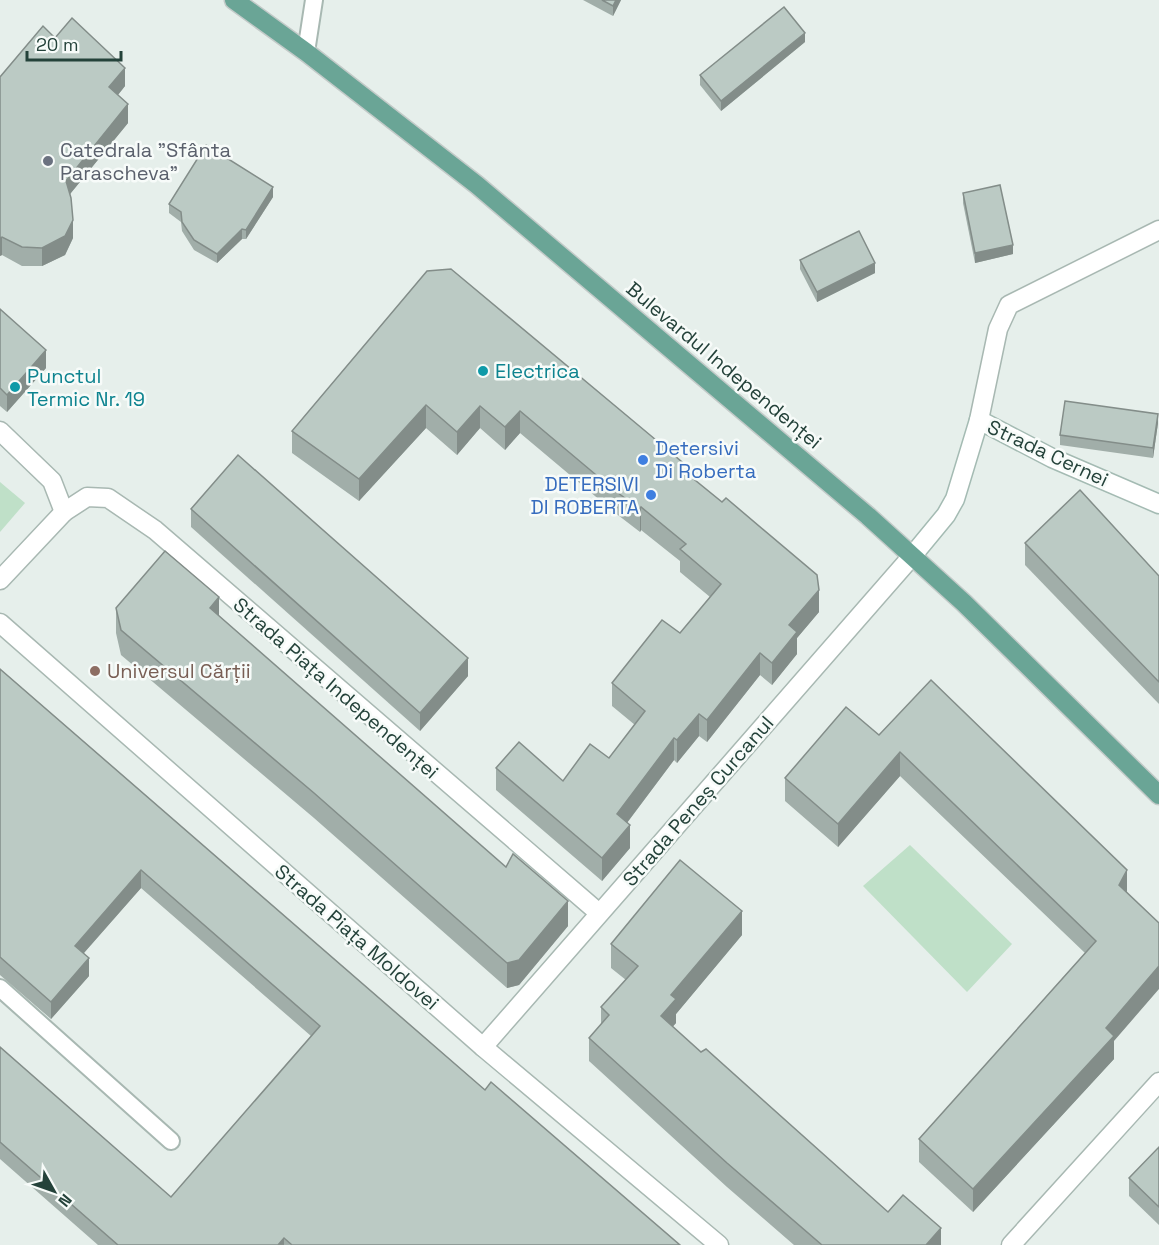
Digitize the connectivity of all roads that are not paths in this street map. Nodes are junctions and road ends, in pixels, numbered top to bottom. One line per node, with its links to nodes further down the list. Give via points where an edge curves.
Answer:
1 (234, 0): 3 (main road, Bulevardul Independenței)
2 (314, 0): 3 (lane)
3 (306, 52): 9 (main road, Bulevardul Independenței, via 477,185)
4 (1159, 230): 5 (street, via 1009,305 998,329)
5 (979, 420): 7 (street, Strada Cernei, via 1052,458); 9 (street, Strada Cernei, via 955,499)
6 (0, 431): 8 (street, via 52,481)
7 (1159, 504)
8 (64, 513): 10 (street, Strada Piața Independenței); 13 (street, Strada Piața Independenței, via 87,497 108,498 155,530)
9 (913, 555): 12 (main road, Bulevardul Independenței); 13 (street, Strada Peneș Curcanul)
10 (0, 580)
11 (0, 623): 15 (street, Strada Piața Moldovei)
12 (1159, 795)
13 (599, 913): 15 (street, Strada Peneș Curcanul)
14 (0, 988): 17 (lane)
15 (483, 1047): 18 (street, Strada Piața Moldovei)
16 (1159, 1082): 19 (street)
17 (171, 1141)
18 (719, 1245)
19 (1011, 1245)

